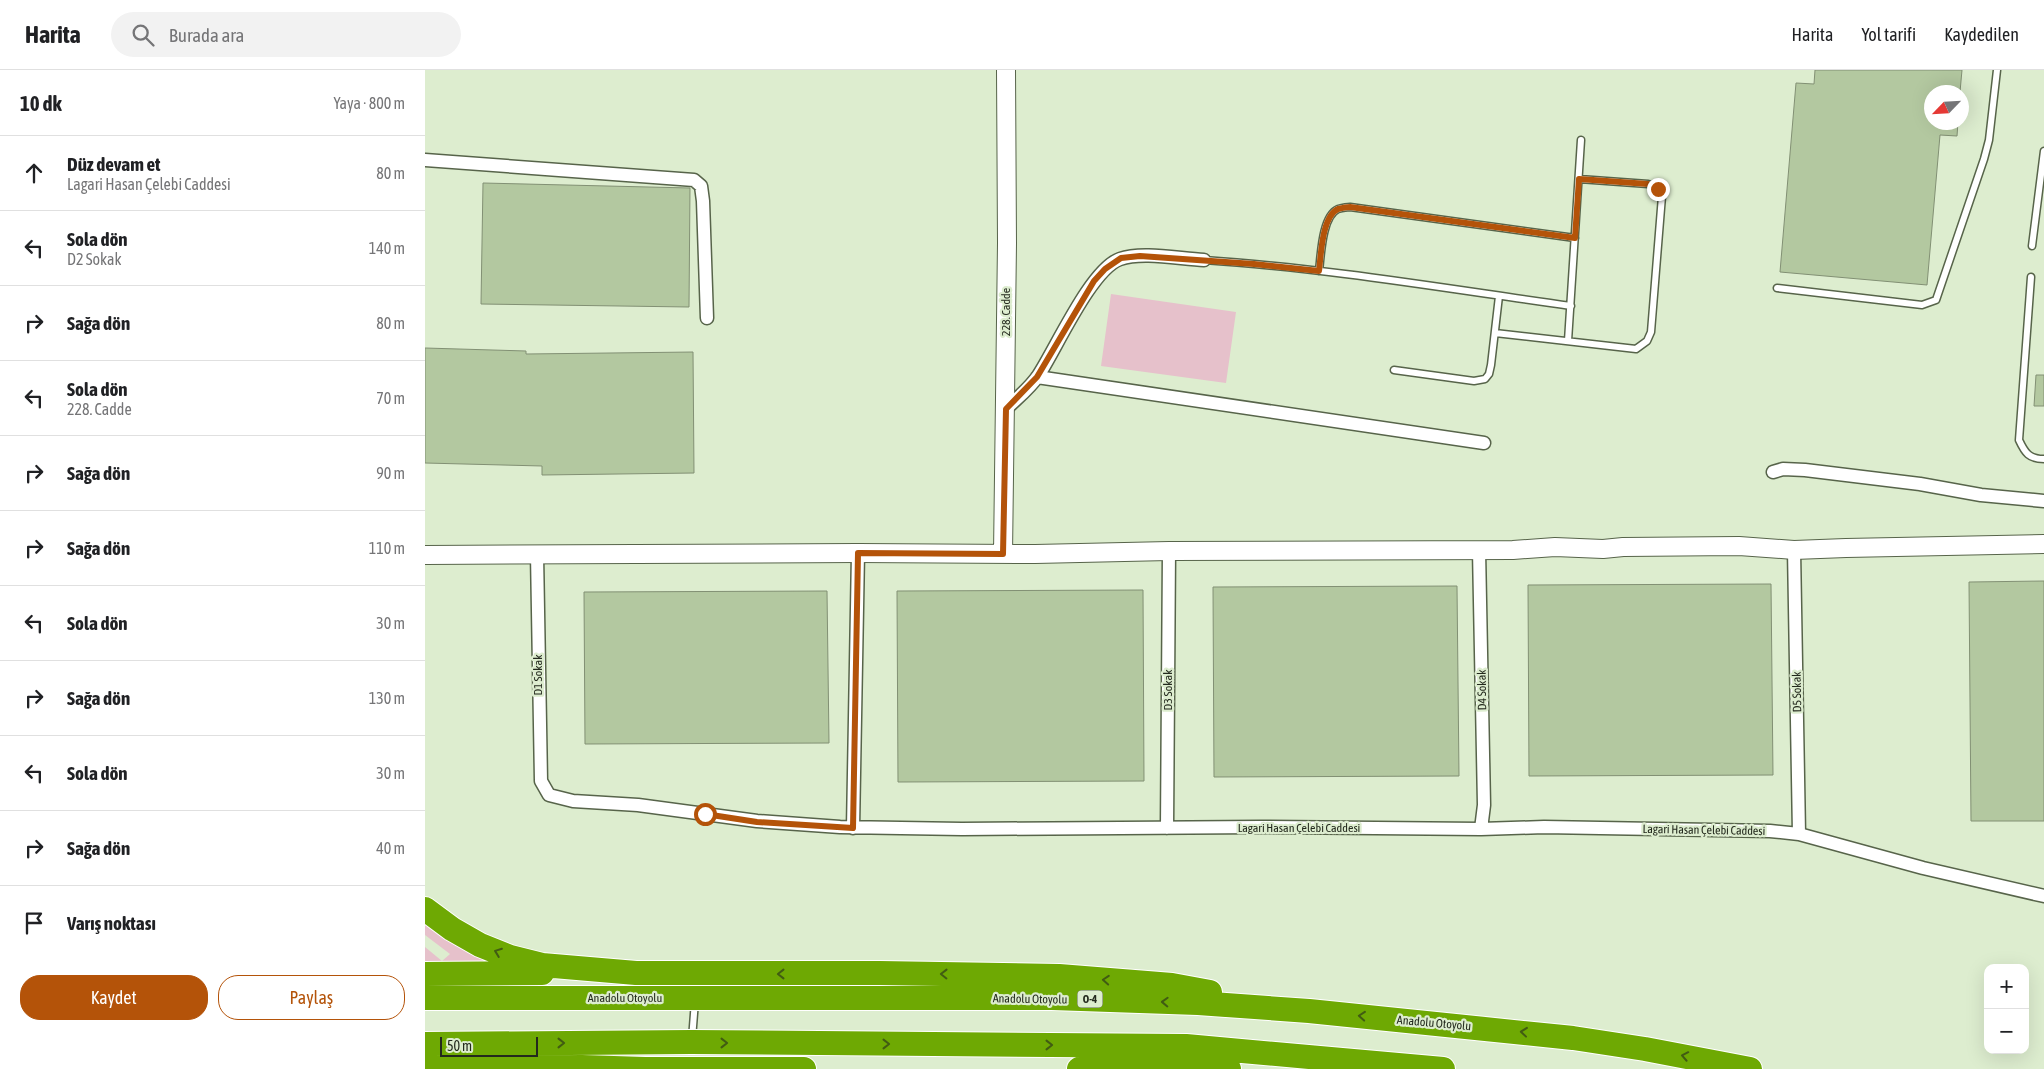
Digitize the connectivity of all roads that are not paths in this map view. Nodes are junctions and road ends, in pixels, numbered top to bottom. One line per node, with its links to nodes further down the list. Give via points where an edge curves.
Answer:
1 (1006, 70): 20 (street, 228. Cadde)
2 (1997, 70): 12 (lane, via 1989,140 1936,300 1922,304)
3 (1581, 140): 6 (lane)
4 (2044, 152): 8 (lane)
5 (425, 160): 15 (street, via 694,180 701,186 703,201)
6 (1579, 179): 7 (lane); 17 (lane, via 1648,184 1658,189 1662,196 1651,332 1647,341 1637,349)
7 (1575, 238): 10 (lane, via 1350,207 1337,209 1329,219); 14 (lane)
8 (2032, 246)
9 (1204, 260): 10 (lane); 19 (street, via 1140,256 1113,262 1094,281)
10 (1319, 271): 13 (lane)
11 (2031, 277): 22 (lane, via 2019,440 2025,454)
12 (1777, 288)
13 (1499, 296): 14 (lane); 16 (lane)
14 (1571, 306): 17 (lane)
15 (707, 318)
16 (1495, 333): 17 (lane); 18 (lane, via 1491,365 1485,379 1474,381)
17 (1568, 341)
18 (1394, 370)
19 (1037, 377): 20 (street); 21 (street)
20 (1006, 409): 31 (street, 228. Cadde)
21 (1485, 443)
22 (2044, 459)
23 (1773, 472): 24 (street, via 1805,470)
24 (2044, 501)
25 (2044, 544): 27 (street)
26 (1479, 550): 27 (street, via 1739,546); 28 (street); 36 (street, D4 Sokak, via 1484,805)
27 (1795, 550): 37 (street, D5 Sokak)
28 (1169, 551): 31 (street); 35 (street, D3 Sokak)
29 (858, 553): 30 (street); 31 (street); 34 (street)
30 (537, 554): 32 (street); 33 (street, D1 Sokak, via 541,781)
31 (1003, 554)
32 (425, 555)
33 (549, 794): 34 (street, Lagari Hasan Çelebi Caddesi, via 573,801 638,805 757,822)
34 (853, 828): 35 (street, Lagari Hasan Çelebi Caddesi)
35 (1167, 828): 36 (street, Lagari Hasan Çelebi Caddesi)
36 (1481, 829): 37 (street, Lagari Hasan Çelebi Caddesi, via 1762,830)
37 (1799, 834): 38 (street, Lagari Hasan Çelebi Caddesi, via 1923,868)
38 (2044, 896)
39 (425, 909): 40 (highway, one-way to 39, via 542,965 510,957 480,945)
40 (636, 973): 41 (highway); 44 (highway, one-way to 40, via 1172,985 1059,976)
41 (425, 974)
42 (696, 997): 43 (highway, Anadolu Otoyolu / O-4); 44 (highway, Anadolu Otoyolu / O-4, one-way to 42, via 1052,998); 45 (lane)
43 (425, 998)
44 (1309, 1011): 53 (highway, Anadolu Otoyolu / O-4, one-way to 44, via 1573,1038)
45 (691, 1042): 46 (highway, one-way to 45); 52 (highway, one-way to 52, via 1186,1046)
46 (425, 1044)
47 (425, 1068): 48 (highway)
48 (643, 1069): 49 (highway)
49 (804, 1069)
50 (1079, 1069): 51 (highway)
51 (1229, 1069)
52 (1443, 1069)
53 (1750, 1069)

